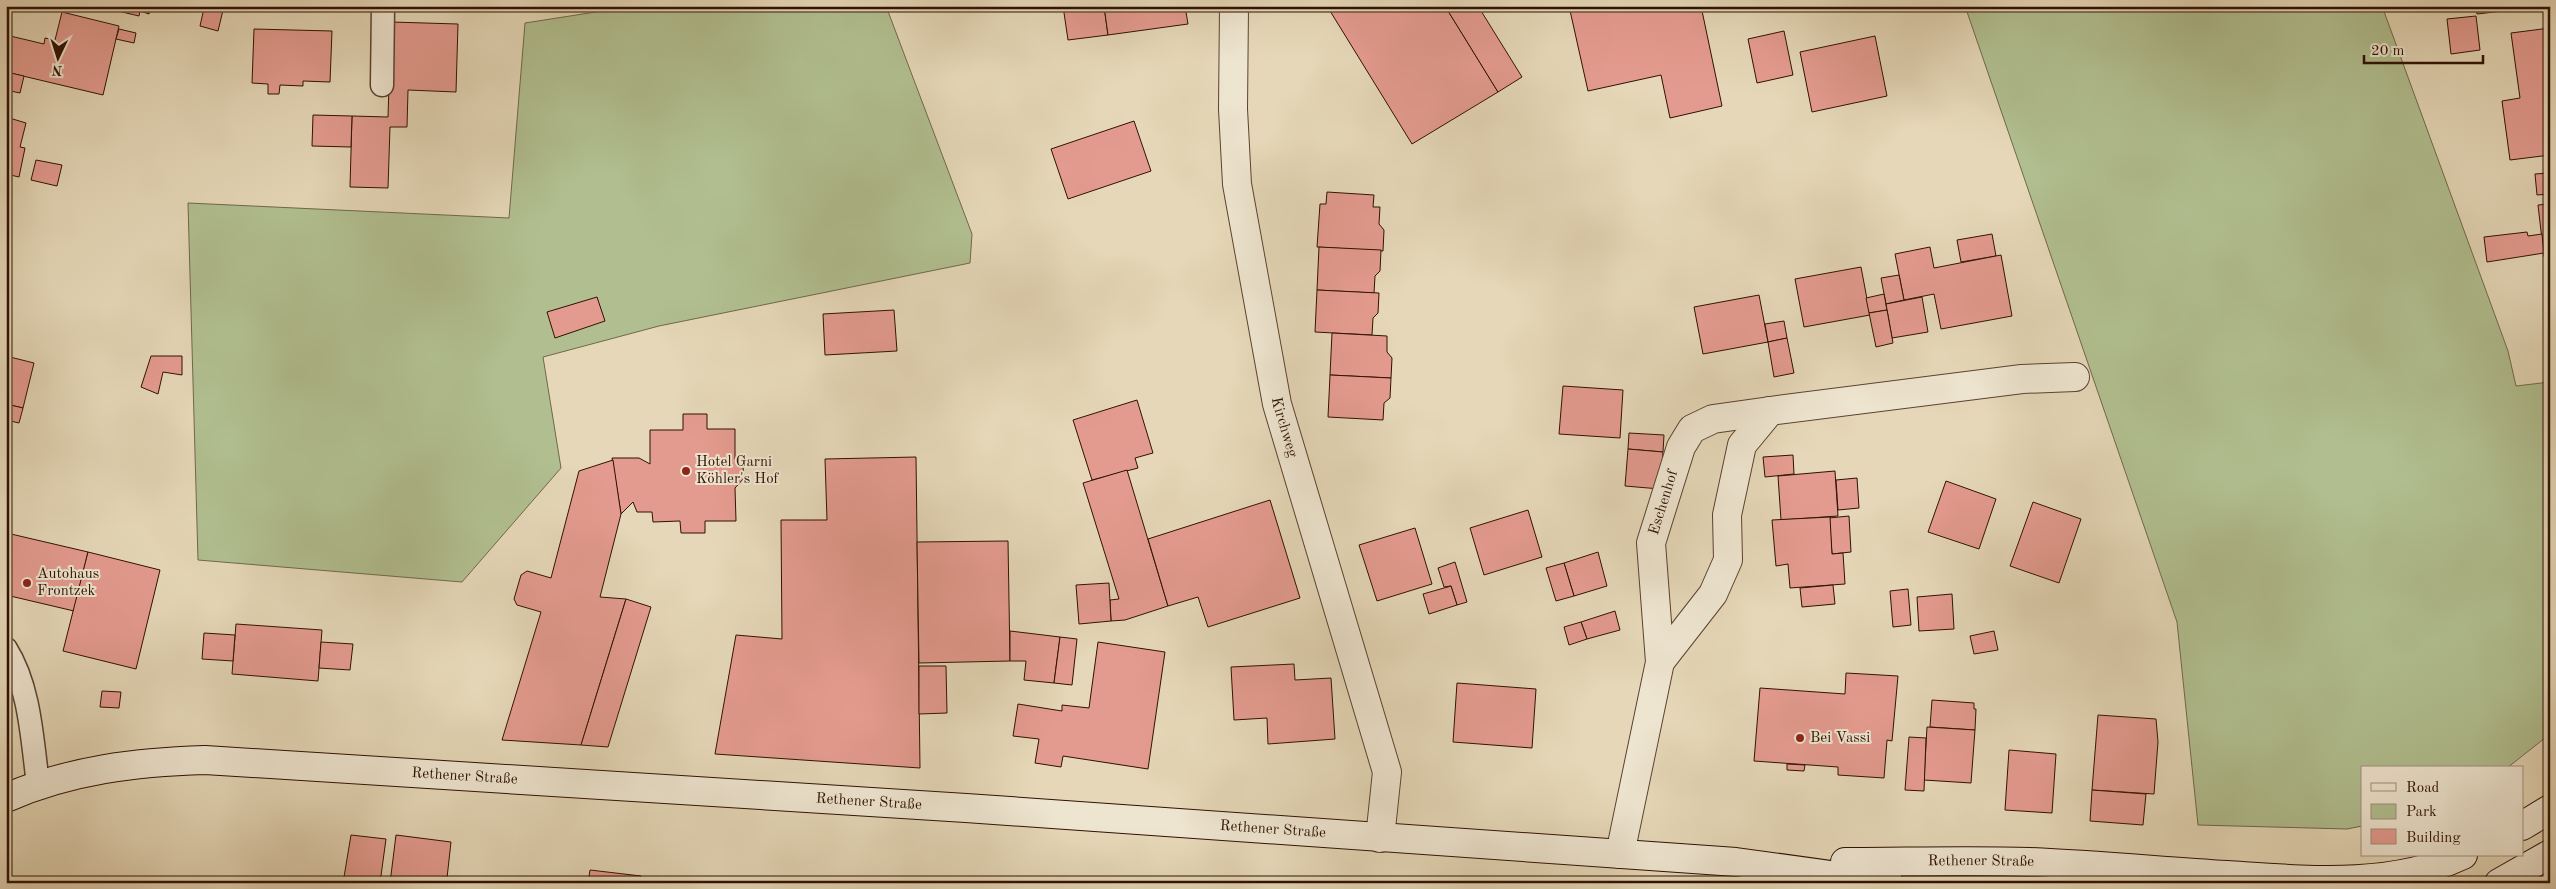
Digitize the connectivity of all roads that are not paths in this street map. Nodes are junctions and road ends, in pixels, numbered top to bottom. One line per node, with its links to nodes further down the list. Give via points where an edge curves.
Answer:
1 (383, 6): 3 (lane)
2 (1234, 6): 12 (main road, Kirchweg, via 1233,109 1237,184 1277,404 1387,772)
3 (382, 84)
4 (2075, 377): 5 (main road, Eschenhof, via 2022,379)
5 (1770, 411): 7 (main road, Eschenhof, via 1742,445 1727,515 1728,560 1713,594); 7 (main road, Eschenhof, via 1712,419 1692,428 1681,447 1652,543)
6 (6, 649): 8 (lane, via 18,667)
7 (1660, 662): 13 (main road, Eschenhof)
8 (38, 784): 9 (main road, Rethener Straße); 12 (main road, Rethener Straße, via 152,761 205,760 936,806)
9 (6, 798)
10 (2550, 810): 11 (main road)
11 (2524, 825)
12 (1380, 838): 13 (main road, Rethener Straße)
13 (1620, 854): 16 (main road, Rethener Straße)
14 (2550, 854): 18 (main road)
15 (2460, 856): 16 (main road, Rethener Straße, via 2420,871 2359,879 2251,876 2030,862)
16 (1736, 862): 17 (main road, Rethener Straße)
17 (1889, 883)
18 (2499, 883)

